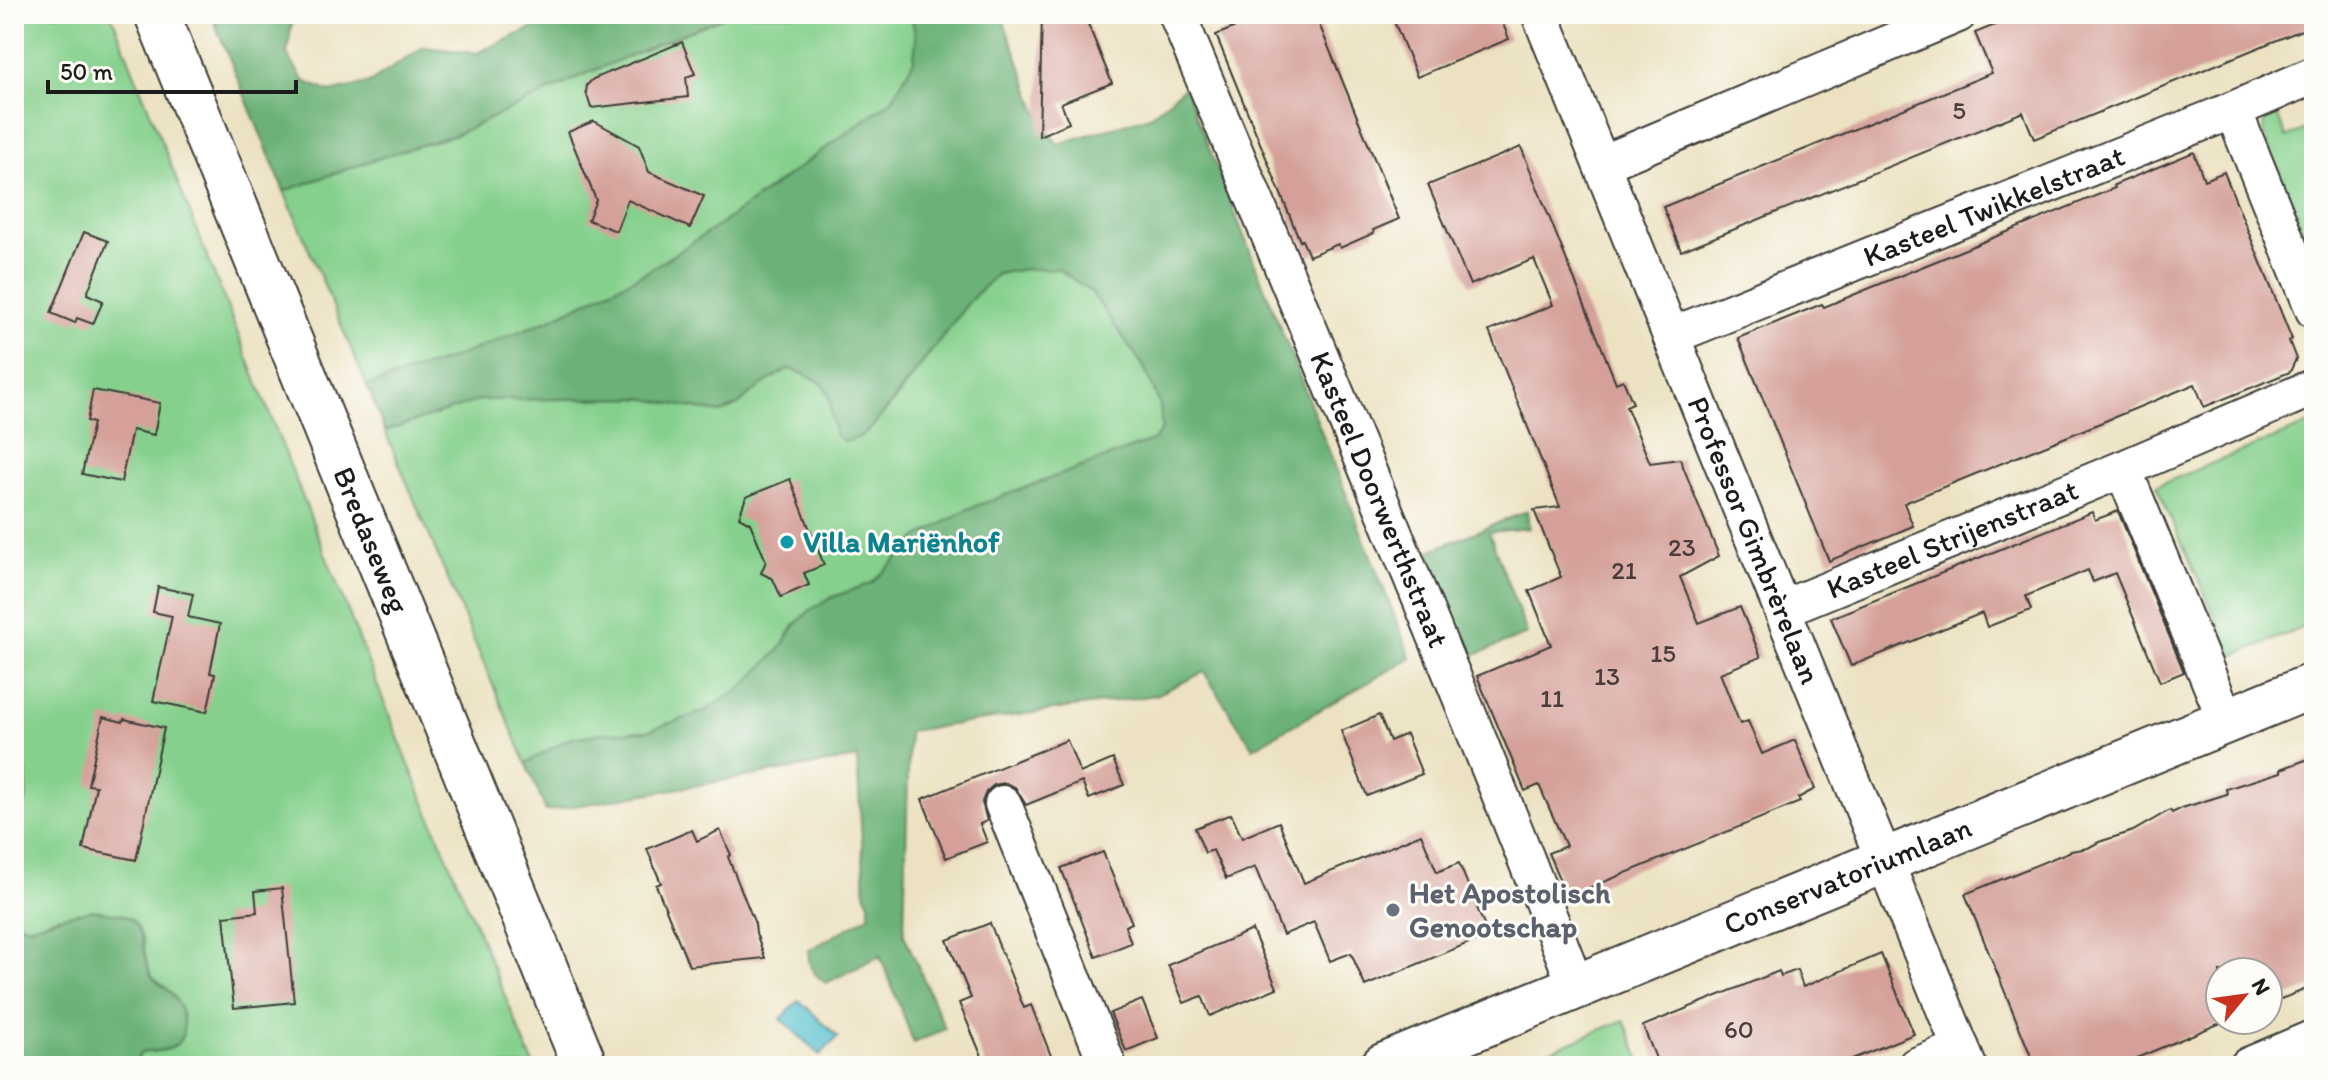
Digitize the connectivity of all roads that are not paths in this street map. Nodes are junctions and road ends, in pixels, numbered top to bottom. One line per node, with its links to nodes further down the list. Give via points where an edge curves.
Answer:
1 (157, 14): 20 (street, Bredaseweg)
2 (1177, 14): 17 (street, Kasteel Doorwerthstraat)
3 (1540, 14): 7 (street, Professor Gimbrèrelaan)
4 (1958, 14): 7 (street)
5 (2314, 75): 6 (street, Kasteel Twikkelstraat)
6 (2233, 110): 8 (street); 9 (street, Kasteel Twikkelstraat)
7 (1602, 164): 9 (street, Professor Gimbrèrelaan)
8 (2314, 310)
9 (1671, 336): 12 (street, Professor Gimbrèrelaan)
10 (2314, 387): 11 (street, Kasteel Strijenstraat)
11 (2123, 469): 12 (street, Kasteel Strijenstraat); 14 (street)
12 (1782, 609): 16 (street, Professor Gimbrèrelaan)
13 (2314, 685): 14 (street, Conservatoriumlaan)
14 (2226, 720): 16 (street, Conservatoriumlaan)
15 (1003, 804): 21 (street)
16 (1885, 860): 17 (street, Conservatoriumlaan); 19 (street, Professor Gimbrèrelaan)
17 (1576, 986): 22 (street, Conservatoriumlaan)
18 (2314, 1038): 24 (street)
19 (1965, 1057): 23 (street)
20 (585, 1066)
21 (1108, 1066)
22 (1383, 1066)
23 (1916, 1066)
24 (2248, 1066)

